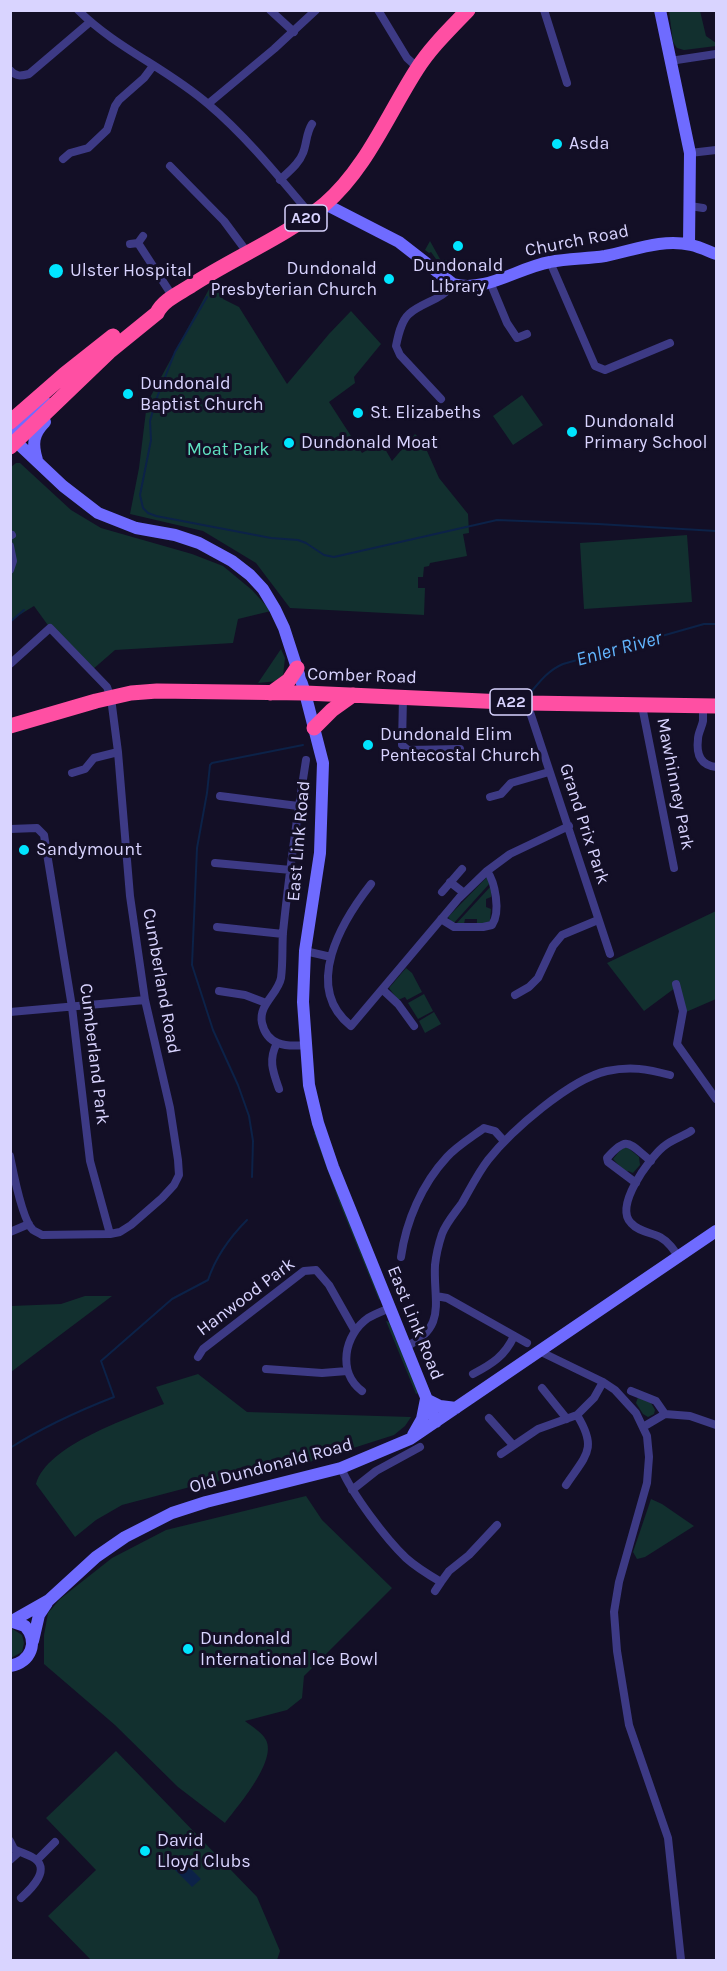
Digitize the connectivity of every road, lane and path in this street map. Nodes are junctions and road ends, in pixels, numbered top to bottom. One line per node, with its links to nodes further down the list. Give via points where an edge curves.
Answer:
1 (78, 10): 8 (street)
2 (270, 10): 9 (street)
3 (316, 10): 9 (street)
4 (378, 10): 13 (street, via 407,58)
5 (468, 10): 13 (highway, A20)
6 (544, 10): 15 (street)
7 (660, 10): 11 (street)
8 (90, 22): 12 (street); 14 (street, via 29,74 14,75)
9 (294, 32): 16 (street)
10 (717, 54): 11 (street)
11 (670, 61): 19 (street)
12 (153, 66): 16 (street); 20 (street, via 119,100 107,130 88,148)
13 (418, 68): 23 (highway, A20, via 352,174)
14 (10, 70)
15 (567, 83)
16 (208, 104): 22 (street)
17 (312, 124): 22 (street, via 303,154)
18 (717, 150): 19 (street)
19 (690, 153): 24 (street)
20 (63, 159)
21 (170, 166): 29 (street, via 224,221)
22 (280, 180): 26 (street)
23 (325, 204): 26 (highway, A20); 33 (street, via 399,242)
24 (690, 206): 25 (street); 28 (street)
25 (703, 208)
26 (311, 215): 29 (highway, A20)
27 (137, 241): 34 (street)
28 (689, 244): 30 (street, Church Road); 31 (street, Church Road, via 654,245 604,256)
29 (247, 252): 34 (highway, A20)
30 (717, 254)
31 (550, 261): 32 (street, Church Road); 36 (street, via 595,366 605,370)
32 (490, 282): 33 (street, Church Road, via 464,287); 35 (street, via 517,338)
33 (453, 284): 38 (street, via 444,294 410,313 396,346)
34 (167, 302): 37 (highway, A20); 39 (highway, A20, via 126,326)
35 (528, 334)
36 (670, 343)
37 (71, 388): 40 (highway, A20); 41 (street, via 64,403 35,434)
38 (441, 399)
39 (10, 422)
40 (12, 439): 41 (street, East Link Road)
41 (38, 461): 45 (street, East Link Road, via 98,513 120,523 199,543 242,568 263,589 275,609)
42 (10, 546): 43 (street)
43 (10, 570)
44 (10, 664): 50 (street, via 51,628 107,687)
45 (297, 668): 46 (highway, via 286,683); 47 (street, East Link Road)
46 (271, 693): 47 (highway, Comber Road / A22); 50 (highway, Comber Road / A22, via 157,691)
47 (305, 693): 48 (highway, Comber Road / A22); 55 (street, East Link Road)
48 (353, 695): 49 (highway, Comber Road / A22); 55 (highway)
49 (403, 697): 51 (highway, Comber Road / A22); 56 (street, via 404,748)
50 (111, 698): 54 (highway, Comber Road / A22); 57 (street, Cumberland Road)
51 (527, 703): 52 (highway, Comber Road / A22); 60 (street, Grand Prix Park)
52 (642, 706): 53 (highway, Comber Road / A22); 68 (street, Mawhinney Park)
53 (710, 706): 59 (street, via 697,741 703,762)
54 (10, 726)
55 (315, 728): 80 (street, East Link Road, via 323,763 320,853)
56 (460, 749)
57 (118, 752): 61 (street, via 94,758 85,769); 87 (street, Cumberland Road, via 130,896)
58 (306, 760): 64 (street)
59 (717, 767)
60 (549, 772): 63 (street, via 511,783 501,794); 65 (street, Grand Prix Park)
61 (72, 773)
62 (220, 796): 64 (street)
63 (490, 797)
64 (298, 806): 70 (street)
65 (569, 826): 71 (street, via 510,854); 77 (street, Grand Prix Park)
66 (10, 829): 89 (street, Cumberland Park, via 37,828 44,835)
67 (215, 863): 70 (street)
68 (674, 868)
69 (462, 869): 72 (street)
70 (291, 870): 79 (street)
71 (487, 871): 75 (street); 76 (street, via 494,880 496,917 492,925 454,927)
72 (450, 882): 74 (street); 75 (street)
73 (371, 884): 82 (street, via 344,923)
74 (442, 892)
75 (464, 894): 76 (street)
76 (441, 919): 84 (street)
77 (598, 920): 81 (street, Grand Prix Park); 86 (street, via 561,934 538,978)
78 (217, 927): 79 (street)
79 (283, 934): 88 (street, via 280,979)
80 (305, 951): 82 (street); 93 (street, East Link Road)
81 (610, 954)
82 (331, 957): 84 (street, via 331,1002 351,1026)
83 (675, 984): 96 (street, via 683,1011 677,1044)
84 (383, 990): 91 (street)
85 (219, 991): 88 (street)
86 (514, 995)
87 (145, 1000): 89 (street); 105 (street, Cumberland Road, via 170,1108 179,1175 174,1185 131,1226)
88 (266, 1003): 92 (street, via 261,1019 264,1031)
89 (72, 1007): 90 (street); 105 (street, Cumberland Park, via 90,1161)
90 (10, 1012)
91 (414, 1026)
92 (277, 1043): 93 (street); 95 (street, via 271,1064)
93 (304, 1045): 109 (street, East Link Road, via 321,1134)
94 (670, 1075): 98 (street, via 640,1067 606,1071 557,1098)
95 (279, 1089)
96 (717, 1100)
97 (692, 1131): 100 (street, via 673,1139)
98 (504, 1141): 106 (street, via 495,1131 484,1128 448,1156 420,1196 403,1237); 108 (street, via 486,1162 443,1233 435,1264)
99 (10, 1156): 102 (street)
100 (651, 1161): 101 (street); 101 (street, via 624,1142 607,1158)
101 (636, 1183): 107 (street, via 625,1209 627,1219 640,1231 660,1237)
102 (31, 1227): 104 (street); 105 (street, via 42,1235)
103 (717, 1231): 107 (street, Old Dundonald Road)
104 (10, 1232)
105 (110, 1234)
106 (401, 1257)
107 (679, 1258): 114 (street, Old Dundonald Road)
108 (436, 1296): 111 (street, via 447,1298); 113 (street, via 438,1304 426,1334)
109 (390, 1308): 110 (street); 113 (street, East Link Road)
110 (355, 1331): 115 (street, Hanwood Park, via 329,1284 316,1270 304,1271 203,1349); 117 (street, via 346,1355)
111 (514, 1336): 112 (street); 118 (street, via 497,1360)
112 (527, 1343)
113 (405, 1347): 123 (street, East Link Road)
114 (539, 1351): 119 (street); 124 (street, Old Dundonald Road)
115 (198, 1358)
116 (266, 1369): 117 (street)
117 (347, 1371): 121 (street)
118 (473, 1374)
119 (603, 1382): 126 (street); 131 (street, via 624,1399)
120 (542, 1388): 128 (street)
121 (362, 1391)
122 (631, 1391): 125 (street, via 656,1401)
123 (426, 1399): 124 (street); 129 (street, East Link Road); 132 (street)
124 (456, 1408): 129 (street, Old Dundonald Road)
125 (665, 1414): 130 (street, via 690,1416); 131 (street)
126 (577, 1415): 128 (street); 136 (street, via 589,1441 587,1453)
127 (489, 1418): 133 (street)
128 (567, 1419): 133 (street, via 538,1429)
129 (436, 1422): 132 (street, Old Dundonald Road)
130 (717, 1425)
131 (643, 1428): 151 (street, via 649,1457 647,1483 614,1612 629,1725 668,1838)
132 (415, 1443): 135 (street, Old Dundonald Road); 137 (street)
133 (513, 1445): 134 (street)
134 (501, 1454)
135 (341, 1468): 137 (street); 141 (street, Old Dundonald Road, via 172,1513 96,1557)
136 (566, 1485)
137 (352, 1490): 139 (street, via 405,1557)
138 (497, 1525): 139 (street)
139 (441, 1582): 140 (street)
140 (435, 1591)
141 (49, 1600): 142 (street, Old Dundonald Road); 143 (street, Old Dundonald Road, via 39,1615)
142 (11, 1621): 143 (street, via 25,1626)
143 (33, 1641): 144 (street, Old Dundonald Road, via 26,1659)
144 (10, 1666)
145 (10, 1841): 147 (street)
146 (55, 1842): 149 (street)
147 (19, 1852): 148 (street); 149 (street)
148 (10, 1860)
149 (37, 1860): 150 (street, via 41,1873)
150 (21, 1898)
151 (681, 1960)

